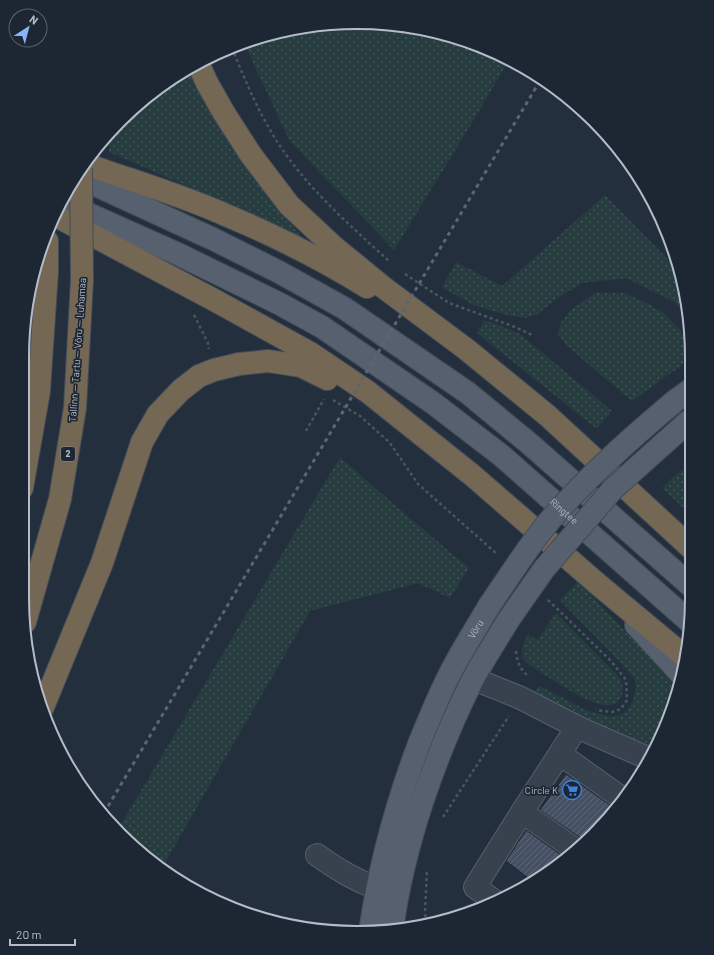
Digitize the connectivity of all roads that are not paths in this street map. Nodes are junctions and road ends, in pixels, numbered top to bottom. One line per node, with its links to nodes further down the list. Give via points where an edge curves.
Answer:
1 (201, 69): 8 (highway, via 224,113 251,155 289,204 334,247)
2 (91, 166): 8 (highway, via 228,215 300,250 360,283)
3 (82, 179): 16 (main road, via 213,239 344,308 468,393)
4 (81, 180): 18 (highway, Tallinn — Tartu — Võru — Luhamaa / 2, bridge, via 82,280 75,408 60,499)
5 (67, 204): 19 (main road, Ringtee, via 178,254 322,327 433,403 502,456)
6 (60, 218): 11 (highway, via 310,353 368,392)
7 (47, 249): 12 (highway, via 39,391)
8 (466, 349): 13 (highway, via 548,416)
9 (682, 396): 31 (main road, Võru, bridge, via 629,440 570,498 522,556 489,606 454,665 428,720 406,779)
10 (685, 424): 22 (main road, bridge, via 613,489 544,568 509,619)
11 (417, 431): 17 (highway); 23 (highway, via 301,366 268,360 239,364 199,376 158,414 142,442 102,563)
12 (29, 448)
13 (648, 508): 14 (main road); 15 (highway)
14 (685, 534)
15 (685, 542)
16 (685, 581)
17 (600, 586): 20 (highway); 21 (main road)
18 (29, 607)
19 (684, 617)
20 (680, 653)
21 (677, 670)
22 (474, 679): 24 (lane, via 522,698); 33 (main road, via 440,753 406,857)
23 (45, 701)
24 (577, 727): 25 (lane); 26 (lane)
25 (560, 754): 27 (lane); 28 (lane)
26 (644, 756)
27 (619, 796)
28 (522, 812): 29 (lane); 32 (lane, via 475,887)
29 (571, 847)
30 (317, 855): 31 (lane, via 348,876)
31 (377, 888): 36 (main road, Võru)
32 (490, 898)
33 (396, 899): 34 (main road); 35 (main road)
34 (402, 923)
35 (393, 924)
36 (371, 925)

